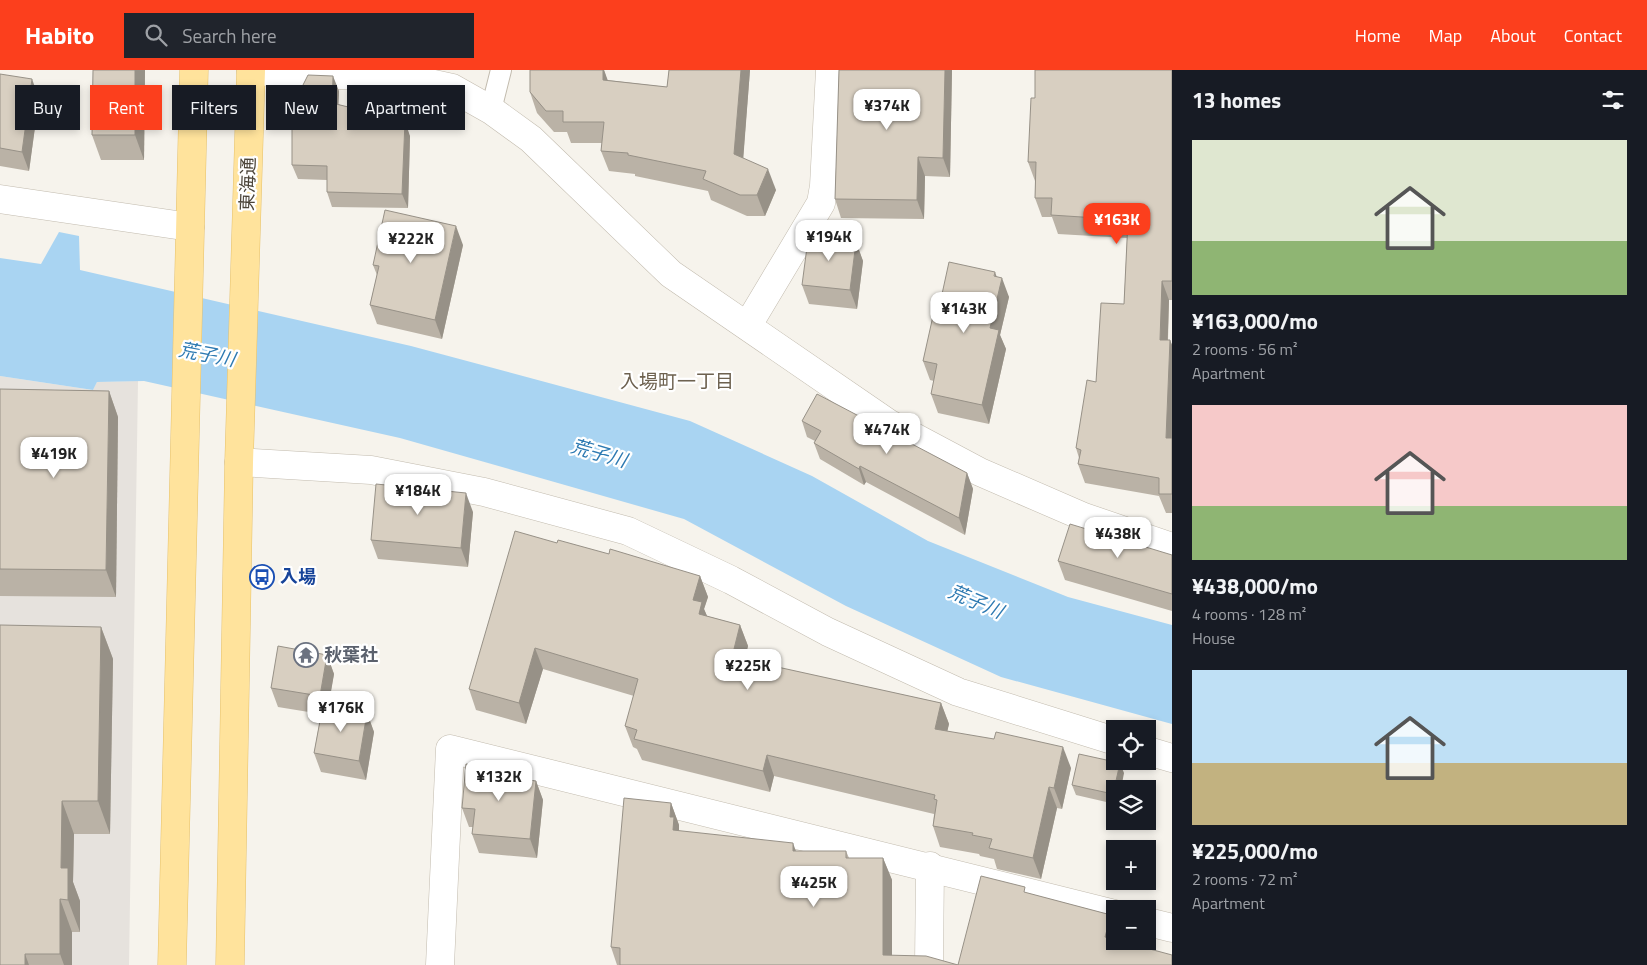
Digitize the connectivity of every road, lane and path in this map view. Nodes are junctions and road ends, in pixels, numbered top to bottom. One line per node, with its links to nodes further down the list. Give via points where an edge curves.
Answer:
1 (194, 70): 7 (main road)
2 (501, 70): 5 (lane)
3 (830, 70): 8 (street, via 821,203)
4 (251, 71): 5 (street, via 406,78 452,88); 9 (main road, 東海通)
5 (491, 110): 8 (street, via 531,139 671,274)
6 (0, 199): 7 (street)
7 (190, 227): 18 (main road)
8 (748, 325): 10 (street, via 888,423 972,467 1084,517)
9 (239, 462): 11 (street, via 371,470 484,492 628,531 731,580 828,632 958,692); 19 (main road, 東海通)
10 (1172, 547)
11 (1106, 738)
12 (1156, 753): 13 (street)
13 (1172, 758)
14 (930, 866): 15 (street); 20 (street, via 450,749); 21 (street)
15 (1106, 912)
16 (1156, 924): 17 (street)
17 (1172, 928)
18 (172, 965)
19 (230, 965)
20 (440, 965)
21 (929, 965)

